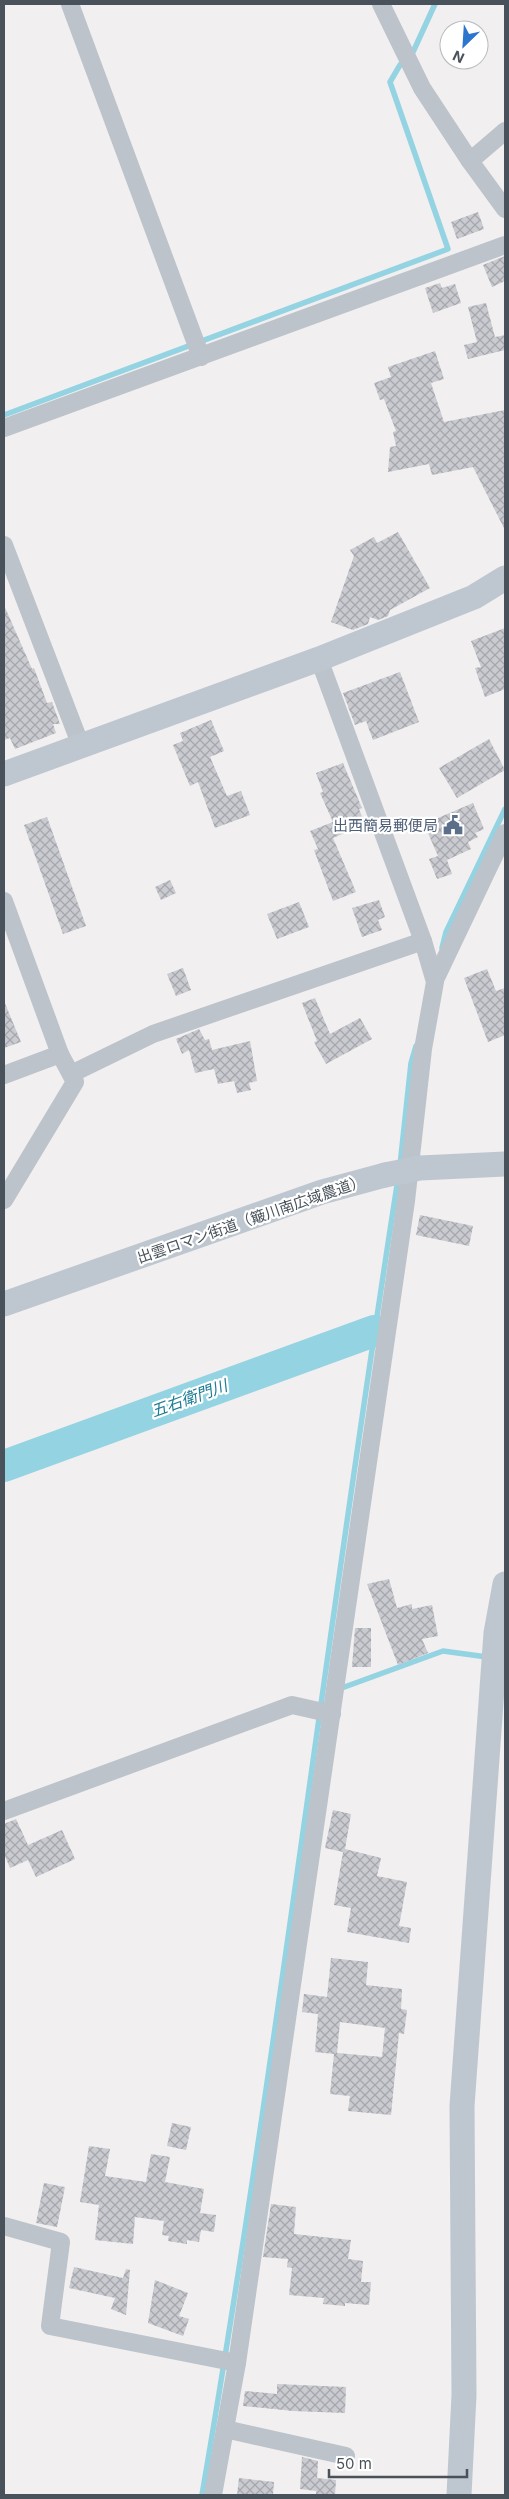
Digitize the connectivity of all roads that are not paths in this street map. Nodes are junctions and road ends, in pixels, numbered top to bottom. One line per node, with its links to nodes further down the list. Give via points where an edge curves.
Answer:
1 (70, 4): 7 (street)
2 (381, 4): 4 (street, via 422,88)
3 (505, 130): 4 (street)
4 (470, 161): 5 (street)
5 (505, 209)
6 (505, 245): 7 (street)
7 (201, 357): 8 (street)
8 (4, 428)
9 (4, 545): 12 (street)
10 (505, 578): 11 (street, via 474,597)
11 (319, 659): 12 (street); 16 (street)
12 (81, 746): 13 (street)
13 (4, 774)
14 (505, 834): 17 (street)
15 (4, 901): 18 (street)
16 (423, 941): 17 (street); 19 (street, via 153,1034)
17 (435, 980): 25 (street)
18 (60, 1054): 19 (street); 20 (street)
19 (70, 1074): 22 (street, via 75,1082)
20 (4, 1075)
21 (505, 1164): 23 (street, 出雲ロマン街道（簸川南広域農道）, bridge, via 420,1168 322,1192)
22 (4, 1200)
23 (4, 1304)
24 (505, 1584): 32 (street, via 496,1633 462,2106 464,2395)
25 (332, 1714): 26 (street, via 292,1705); 28 (street)
26 (4, 1811)
27 (4, 2226): 28 (street, via 61,2242 50,2326)
28 (237, 2362): 29 (street)
29 (225, 2429): 30 (street); 31 (street)
30 (346, 2456)
31 (213, 2495)
32 (459, 2495)

